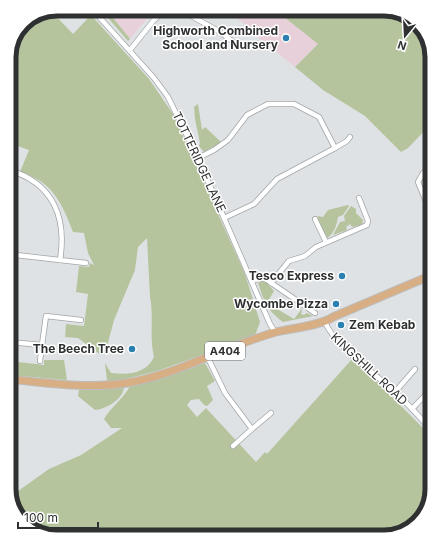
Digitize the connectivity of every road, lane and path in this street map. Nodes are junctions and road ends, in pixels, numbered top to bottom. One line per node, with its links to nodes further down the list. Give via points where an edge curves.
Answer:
1 (99, 16): 5 (street, TOTTERIDGE LANE)
2 (158, 16): 5 (street)
3 (191, 16): 4 (street)
4 (236, 44)
5 (130, 50): 8 (street, TOTTERIDGE LANE, via 168,97)
6 (350, 137): 7 (street)
7 (335, 148): 8 (street, via 319,117 294,104 268,104 247,115 228,140); 13 (street, via 278,179 254,204)
8 (198, 158): 13 (street, TOTTERIDGE LANE)
9 (425, 172): 12 (street, via 418,182)
10 (16, 173): 17 (street, via 46,191 56,206 62,228)
11 (359, 198): 15 (street, via 367,225)
12 (425, 199)
13 (224, 218): 20 (street, TOTTERIDGE LANE)
14 (315, 219): 15 (street)
15 (326, 242): 21 (street, via 305,256 289,261)
16 (16, 255): 17 (street)
17 (60, 260): 18 (street)
18 (86, 263)
19 (425, 278): 24 (main road, A404)
20 (252, 281): 21 (street, via 263,278); 25 (street, TOTTERIDGE LANE)
21 (271, 283): 22 (street)
22 (315, 313)
23 (81, 320): 27 (street, via 46,316)
24 (325, 322): 25 (main road, A404); 32 (street, KINGSHILL ROAD, via 328,331)
25 (275, 332): 28 (main road, A404)
26 (16, 343): 27 (street)
27 (42, 345): 29 (street)
28 (208, 358): 31 (main road, A404, via 135,381 105,386); 37 (street, via 220,386)
29 (40, 361)
30 (415, 369): 32 (street)
31 (16, 380)
32 (395, 392): 34 (street, KINGSHILL ROAD)
33 (425, 395): 34 (street)
34 (412, 409): 36 (street, KINGSHILL ROAD)
35 (271, 413): 37 (street)
36 (425, 423)
37 (252, 429): 38 (street)
38 (233, 446)

